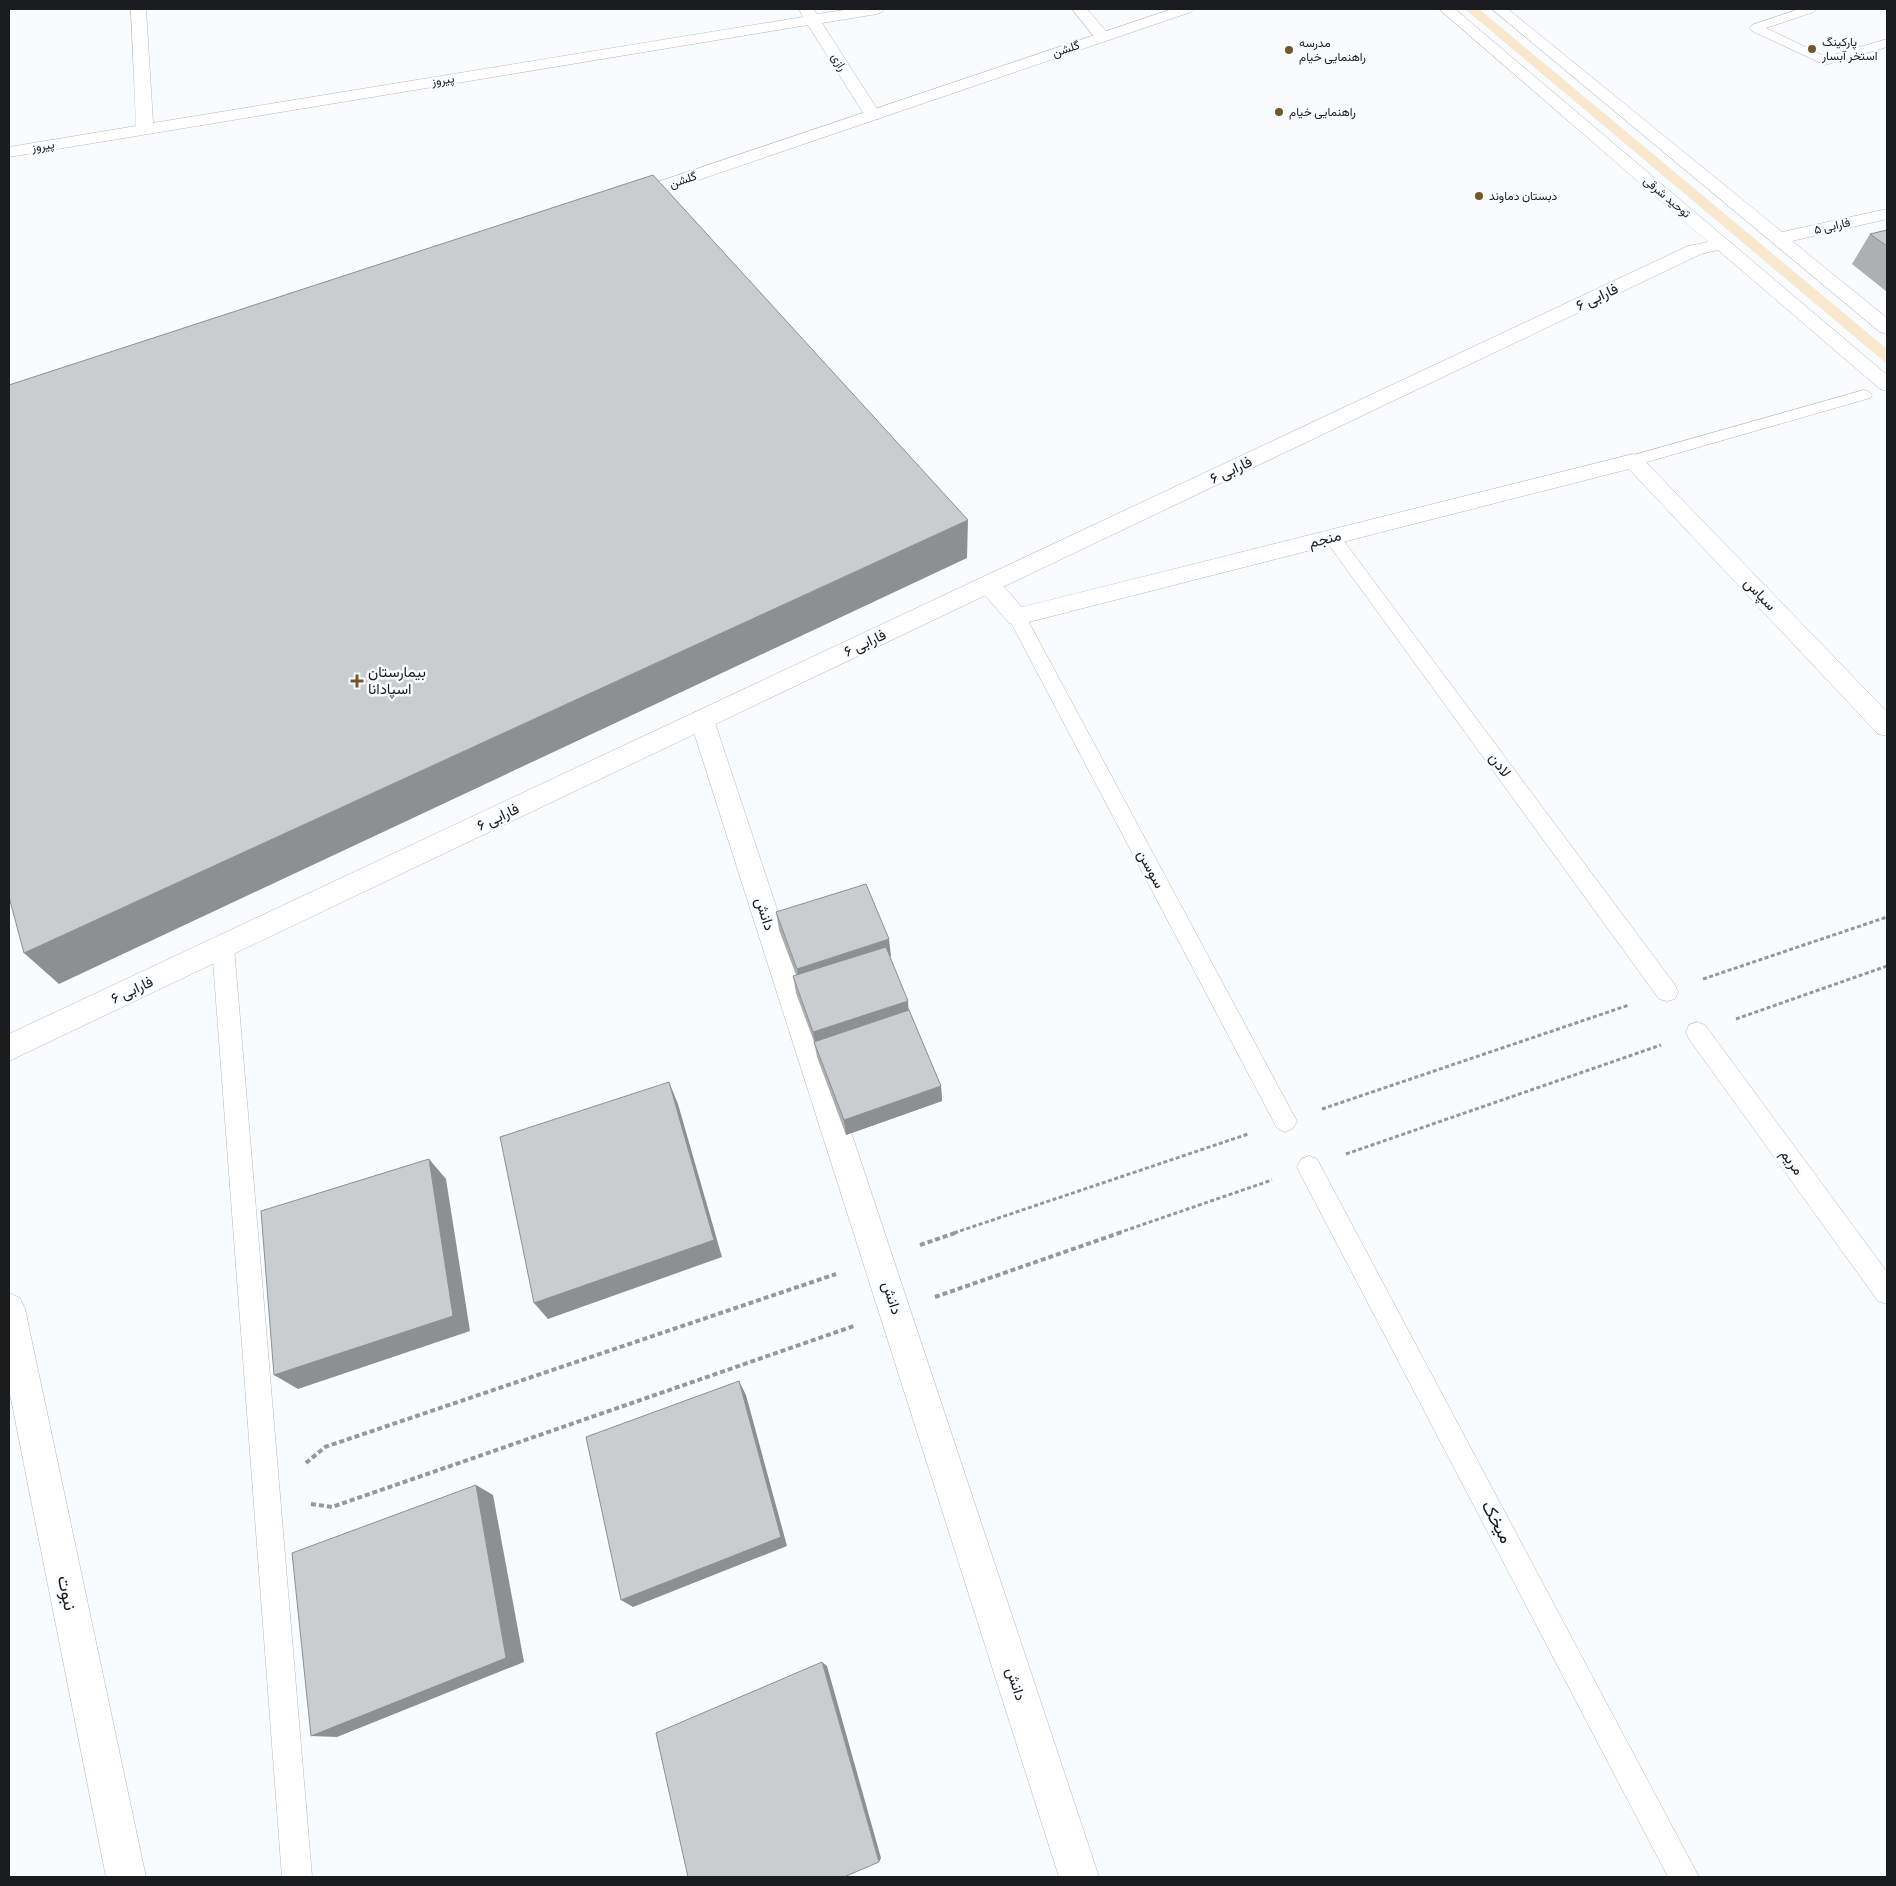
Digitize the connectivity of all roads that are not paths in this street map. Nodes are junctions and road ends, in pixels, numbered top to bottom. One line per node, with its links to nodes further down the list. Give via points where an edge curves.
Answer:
1 (138, 9): 12 (street)
2 (877, 9): 8 (street, پیروز)
3 (1078, 9): 9 (street)
4 (1186, 9): 9 (street, گلشن)
5 (1446, 9): 17 (street, توحید شرقی)
6 (1499, 9): 16 (street)
7 (1810, 9): 10 (lane, via 1756,28 1825,61)
8 (809, 14): 11 (street, رازی); 12 (street, پیروز)
9 (1103, 37): 11 (street, گلشن)
10 (1887, 43)
11 (873, 115): 14 (street, گلشن)
12 (144, 129): 13 (street, پیروز)
13 (9, 152)
14 (610, 204)
15 (1887, 214): 16 (street, فارابی ۵)
16 (1777, 239): 18 (street)
17 (1722, 244): 19 (street, توحید شرقی); 23 (street, فارابی ۶, via 1695,250)
18 (1887, 328)
19 (1887, 385)
20 (1864, 395): 21 (lane)
21 (1633, 461): 22 (street, منجم); 26 (street, سپاس)
22 (1332, 537): 24 (street, منجم); 28 (lane, لادن)
23 (987, 586): 24 (street); 25 (street, فارابی ۶)
24 (1017, 617): 31 (lane, سوسن)
25 (702, 720): 27 (street, فارابی ۶); 37 (street, دانش)
26 (1887, 727)
27 (223, 947): 30 (street, فارابی ۶); 36 (lane)
28 (1668, 992)
29 (1698, 1032): 33 (lane, مریم)
30 (9, 1048)
31 (1285, 1121)
32 (1309, 1167): 38 (lane, میخک)
33 (1887, 1292)
34 (9, 1309): 35 (street, نبوت)
35 (126, 1877)
36 (297, 1877)
37 (1079, 1877)
38 (1684, 1877)

